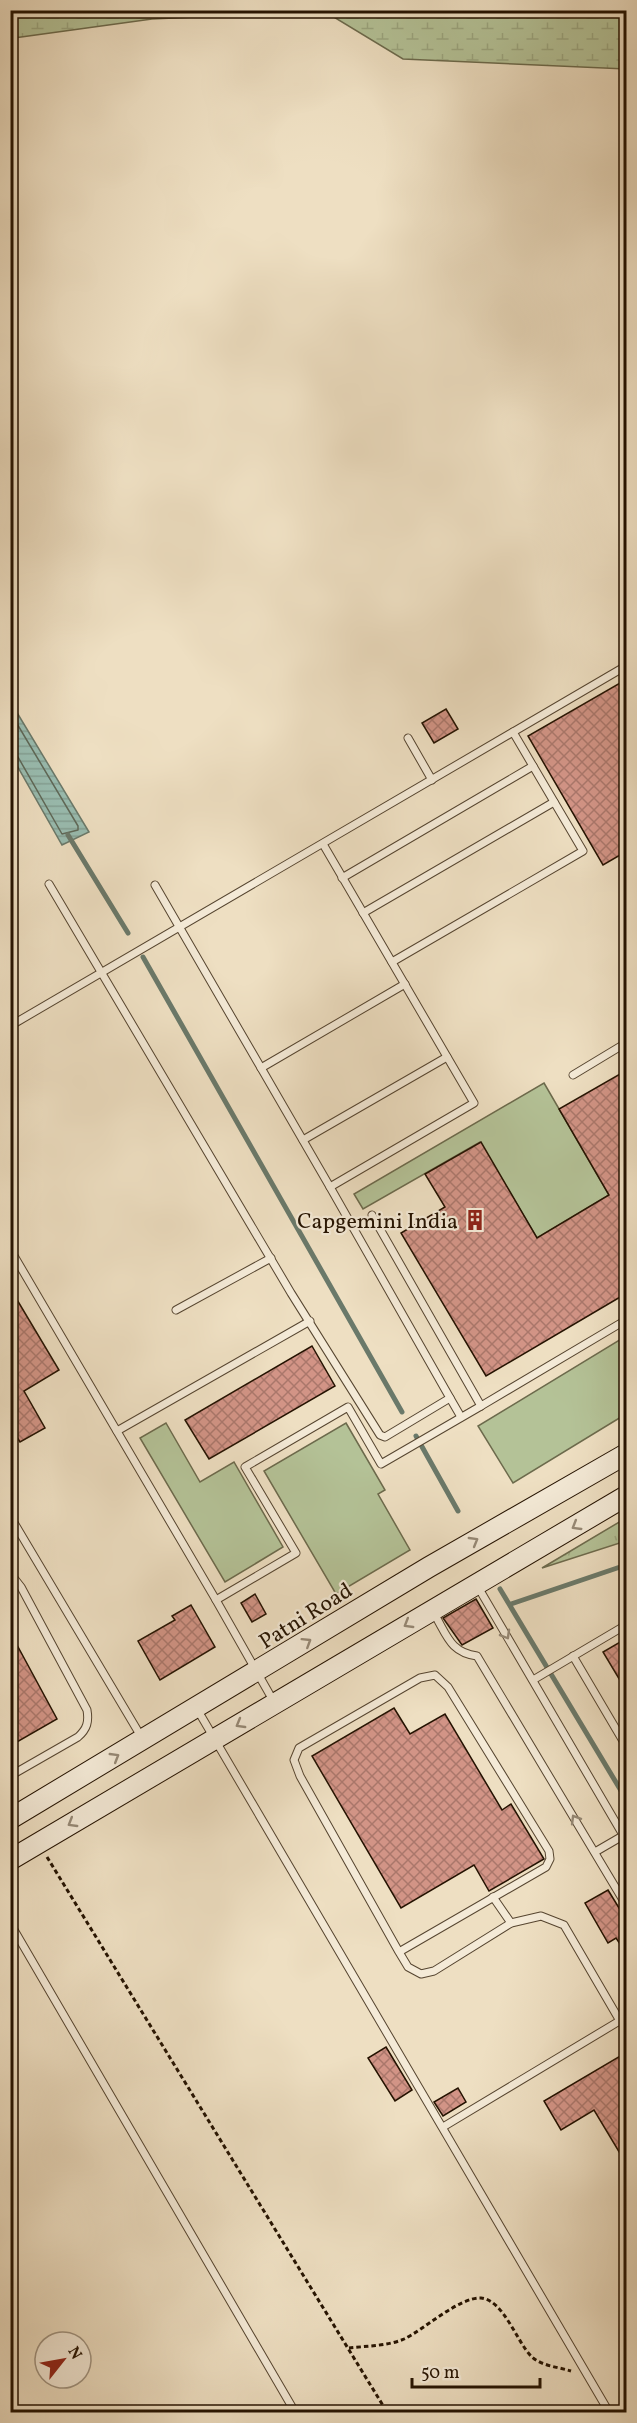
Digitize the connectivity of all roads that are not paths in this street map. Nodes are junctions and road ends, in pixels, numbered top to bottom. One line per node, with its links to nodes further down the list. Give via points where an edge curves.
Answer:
1 (627, 666): 2 (lane)
2 (513, 732): 4 (lane); 5 (lane)
3 (408, 738): 5 (lane)
4 (533, 766): 6 (lane); 8 (lane)
5 (432, 780): 7 (lane)
6 (554, 802): 11 (lane); 13 (lane, via 583,851)
7 (323, 844): 8 (lane); 12 (lane)
8 (342, 878): 11 (lane)
9 (49, 884): 14 (lane)
10 (154, 885): 12 (lane)
11 (363, 913): 13 (lane)
12 (179, 928): 14 (lane); 19 (lane)
13 (392, 962): 15 (lane)
14 (101, 972): 16 (lane); 25 (lane)
15 (405, 984): 18 (lane); 19 (lane)
16 (10, 1026)
17 (627, 1043): 20 (lane)
18 (447, 1057): 21 (lane); 22 (lane, via 474,1103)
19 (261, 1068): 21 (lane)
20 (573, 1075)
21 (303, 1140): 22 (lane)
22 (330, 1187): 29 (lane)
23 (372, 1215): 30 (lane)
24 (10, 1249): 32 (lane)
25 (271, 1258): 26 (lane); 28 (lane)
26 (176, 1310)
27 (627, 1320): 30 (lane)
28 (310, 1321): 29 (lane, via 380,1435 393,1433); 32 (lane)
29 (450, 1398): 31 (lane)
30 (481, 1406): 31 (lane)
31 (461, 1417): 38 (lane, via 381,1464 348,1407 245,1467 296,1554)
32 (117, 1431): 38 (lane)
33 (627, 1454): 42 (main road, Patni Road, one-way to 33, via 429,1567)
34 (627, 1496): 37 (main road, one-way to 37)
35 (10, 1516): 47 (lane)
36 (10, 1573): 49 (lane, via 21,1587 89,1720 78,1737)
37 (476, 1585): 39 (main road); 43 (lane, one-way to 43)
38 (216, 1600): 42 (lane)
39 (432, 1610): 44 (main road, one-way to 44); 52 (lane, one-way to 39, via 477,1656 462,1654 453,1646)
40 (627, 1625): 41 (lane)
41 (573, 1656): 43 (lane); 48 (lane)
42 (257, 1673): 44 (lane); 45 (main road, Patni Road)
43 (533, 1680): 51 (lane)
44 (275, 1704): 46 (main road, one-way to 46)
45 (197, 1709): 46 (lane); 47 (main road, Patni Road)
46 (214, 1739): 53 (main road, one-way to 53); 60 (lane)
47 (144, 1740): 50 (main road, Patni Road, one-way to 47)
48 (627, 1746)
49 (10, 1776)
50 (10, 1820)
51 (626, 1837): 52 (lane)
52 (595, 1852): 55 (lane)
53 (10, 1860)
54 (493, 1897): 57 (lane); 58 (lane); 58 (lane, via 546,1867 549,1851 448,1687 435,1675 420,1678 299,1748 294,1760)
55 (627, 1905)
56 (10, 1923): 61 (lane)
57 (511, 1923): 58 (lane, via 434,1971 421,1974 408,1967); 59 (lane, via 541,1916 564,1925)
58 (399, 1952)
59 (623, 2019): 60 (lane)
60 (442, 2127): 62 (lane)
61 (296, 2412)
62 (609, 2412)

